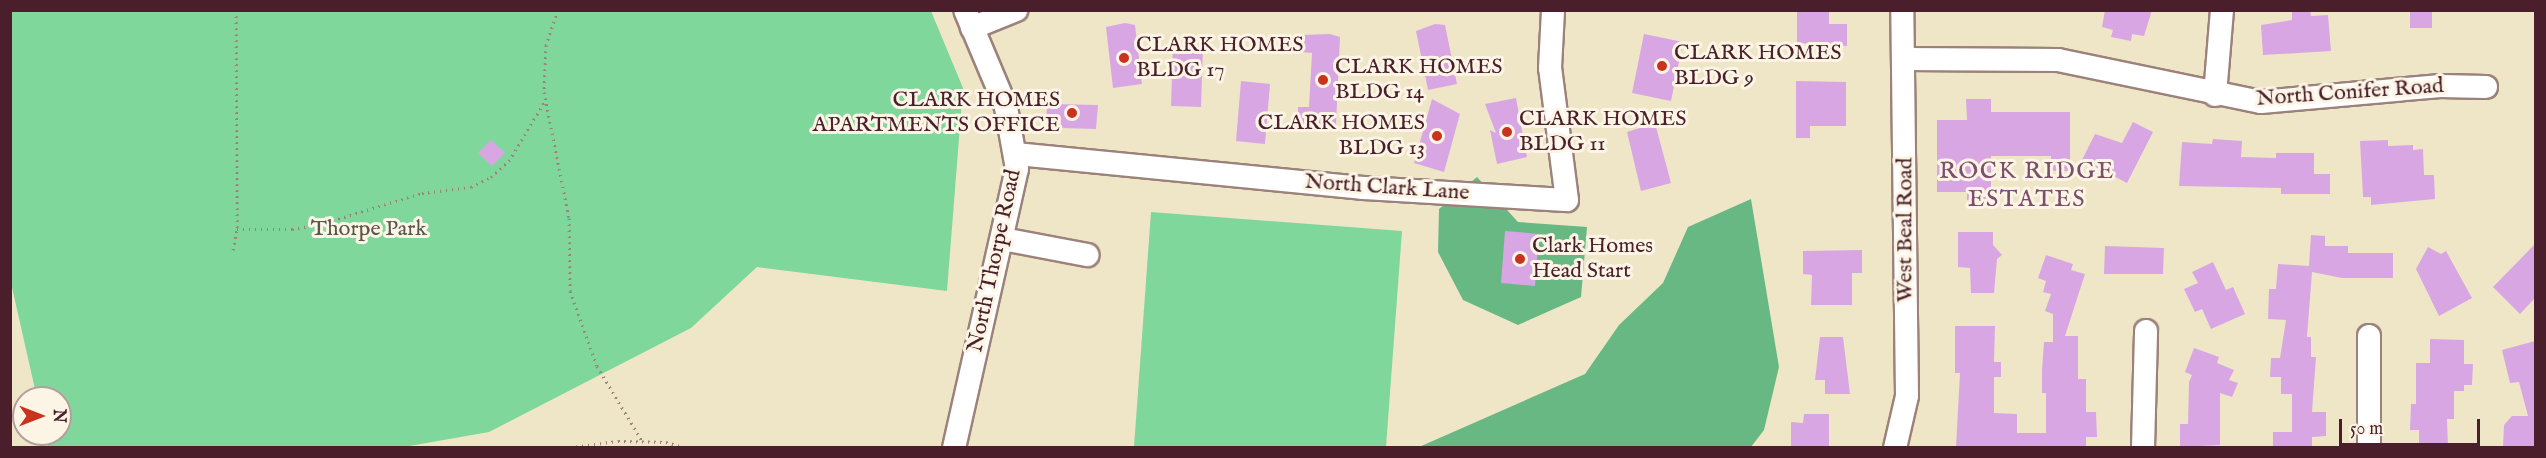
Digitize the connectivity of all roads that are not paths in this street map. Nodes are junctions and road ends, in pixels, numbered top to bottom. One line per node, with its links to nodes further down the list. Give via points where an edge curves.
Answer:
1 (1016, 10): 5 (street)
2 (1553, 10): 9 (street, North Clark Lane, via 1550,68 1567,200 1363,188)
3 (1902, 10): 6 (street, West Beal Road)
4 (2222, 10): 8 (street)
5 (969, 19): 9 (street, North Thorpe Road, via 1006,107)
6 (1905, 59): 8 (street, North Conifer Road, via 2058,60); 15 (street, West Beal Road, via 1907,396)
7 (2486, 87): 8 (street, North Conifer Road, via 2440,86 2261,102)
8 (2215, 95)
9 (1016, 154): 10 (street, North Thorpe Road, via 1016,184)
10 (1003, 238): 11 (street); 14 (street, North Thorpe Road)
11 (1087, 255)
12 (2146, 331): 16 (street)
13 (2369, 336): 17 (street)
14 (954, 447)
15 (1895, 447)
16 (2143, 447)
17 (2369, 447)

